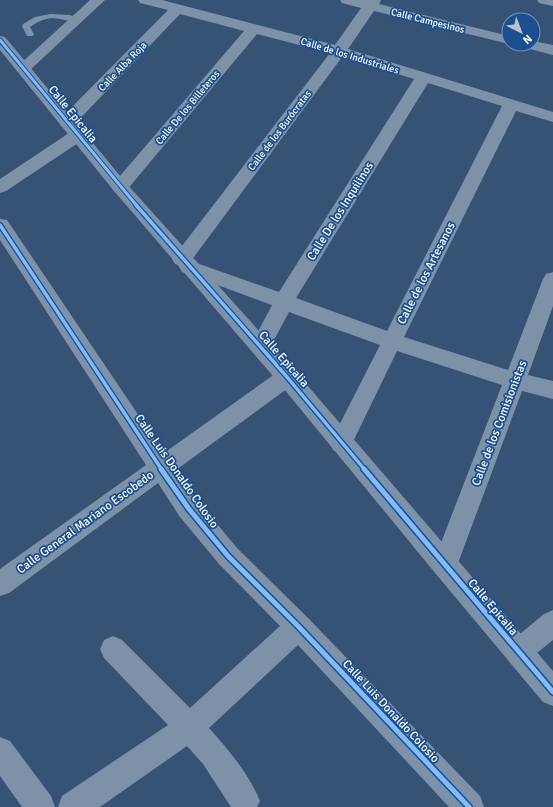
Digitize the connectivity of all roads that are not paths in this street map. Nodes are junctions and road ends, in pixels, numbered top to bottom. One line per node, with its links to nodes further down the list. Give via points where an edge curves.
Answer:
1 (98, 0): 8 (street)
2 (145, 0): 7 (street, Calle de los Industriales)
3 (347, 0): 6 (street, Calle Campesinos)
4 (544, 0): 5 (street)
5 (553, 2)
6 (371, 3): 11 (street, Calle Campesinos); 15 (street, Calle de los Burócratas)
7 (177, 9): 9 (street, Calle de los Industriales); 20 (street, Calle Alba Roja)
8 (77, 19): 10 (lane, via 48,15 26,26); 16 (street)
9 (254, 28): 15 (street, Calle de los Industriales); 22 (street, Calle De los Billeteros)
10 (30, 34)
11 (501, 38)
12 (0, 40): 16 (street, Calle Epicalia)
13 (541, 47): 14 (street)
14 (553, 50)
15 (339, 51): 17 (street, Calle de los Industriales); 24 (street, Calle de los Burócratas)
16 (24, 68): 20 (street, Calle Epicalia)
17 (423, 78): 18 (street, Calle de los Industriales); 26 (street, Calle De los Inquilinos)
18 (510, 104): 19 (street, Calle de los Industriales); 27 (street, Calle de los Artesanos)
19 (553, 117)
20 (72, 129): 21 (street, Calle Alba Roja); 22 (street, Calle Epicalia)
21 (0, 186)
22 (120, 187): 24 (street, Calle Epicalia)
23 (0, 225): 33 (street, Calle Luis Donaldo Colosio)
24 (185, 263): 26 (street, Calle Epicalia); 28 (street, Calle Epicalia)
25 (553, 279): 30 (street, Calle de los Comisionistas)
26 (284, 302): 27 (street, Calle Epicalia); 28 (street, Calle De los Inquilinos)
27 (392, 341): 30 (street, Calle Epicalia); 32 (street, Calle de los Artesanos)
28 (260, 347): 29 (street, Calle Epicalia)
29 (287, 377): 32 (street, Calle Epicalia); 33 (street, Calle General Mariano Escobedo)
30 (515, 381): 31 (street, Calle Epicalia); 34 (street, Calle de los Comisionistas)
31 (553, 390)
32 (341, 443): 34 (street, Calle Epicalia)
33 (160, 467): 35 (street, Calle General Mariano Escobedo); 37 (street, Calle Luis Donaldo Colosio, via 228,556)
34 (445, 566): 39 (street, Calle Epicalia)
35 (0, 584)
36 (553, 623): 39 (street)
37 (299, 627): 41 (street); 46 (street, Calle Luis Donaldo Colosio)
38 (113, 649): 41 (street)
39 (518, 652): 40 (street, Calle Epicalia)
40 (553, 692)
41 (189, 726): 43 (street, via 213,754); 45 (street)
42 (0, 751): 44 (street)
43 (245, 801)
44 (40, 807)
45 (73, 807)
46 (469, 807)

